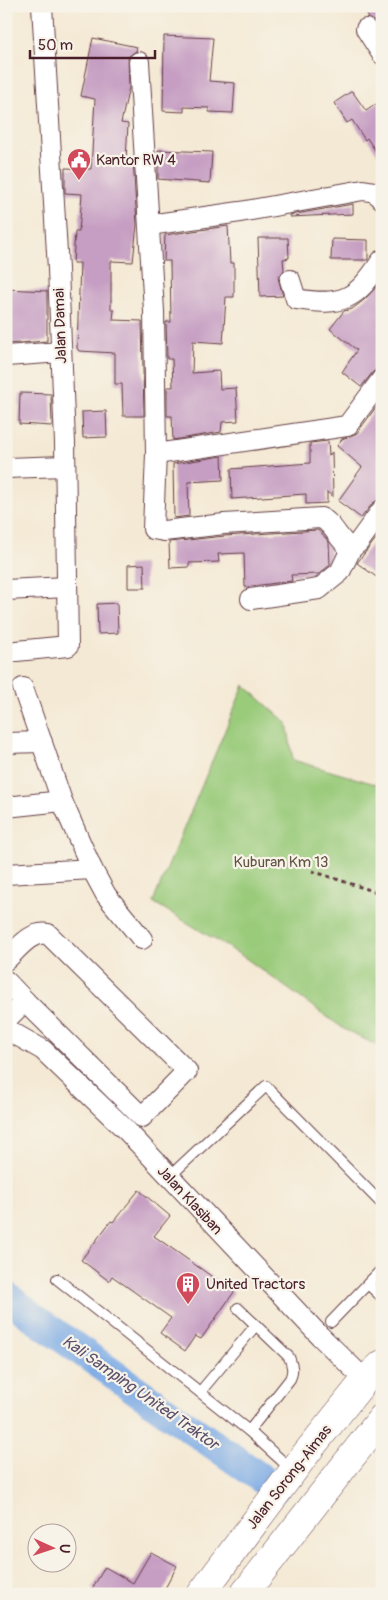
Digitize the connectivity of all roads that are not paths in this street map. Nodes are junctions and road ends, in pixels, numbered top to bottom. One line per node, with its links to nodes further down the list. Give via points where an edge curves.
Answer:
1 (42, 6): 9 (street, Jalan Damai)
2 (366, 29): 3 (street)
3 (382, 54)
4 (139, 62): 6 (street)
5 (382, 199): 6 (street, via 375,192 362,190)
6 (149, 225): 12 (street)
7 (382, 260): 8 (street, via 368,281 353,295 338,301 296,299)
8 (290, 280)
9 (61, 352): 10 (street); 13 (street, Jalan Damai)
10 (6, 356)
11 (382, 380): 12 (street, via 347,426)
12 (156, 454): 16 (street, via 153,529 321,518)
13 (65, 466): 14 (street); 17 (street, Jalan Damai)
14 (6, 468)
15 (382, 510): 16 (street)
16 (351, 549): 19 (street, via 340,572 319,590)
17 (67, 587): 18 (street); 20 (street, Jalan Damai, via 68,646)
18 (6, 590)
19 (251, 599)
20 (6, 652)
21 (23, 688): 22 (street)
22 (42, 742): 23 (street); 24 (street)
23 (6, 743)
24 (62, 802): 25 (street); 26 (street)
25 (6, 808)
26 (92, 869): 27 (street); 28 (street, via 106,895)
27 (6, 874)
28 (142, 939)
29 (6, 960): 34 (street, via 33,935 48,934 187,1071)
30 (6, 981): 31 (street)
31 (25, 1001): 32 (street); 34 (street)
32 (6, 1020)
33 (6, 1029): 35 (street, Jalan Klasiban, via 43,1050)
34 (142, 1117): 35 (street)
35 (127, 1131): 36 (street, Jalan Klasiban)
36 (169, 1177): 37 (lane, via 266,1086); 45 (street, Jalan Klasiban, via 320,1336)
37 (382, 1204)
38 (382, 1269): 40 (lane)
39 (57, 1279): 46 (lane)
40 (368, 1284): 41 (lane); 43 (lane)
41 (382, 1297)
42 (238, 1308): 44 (lane)
43 (331, 1322)
44 (256, 1325): 46 (lane); 48 (lane, via 289,1357 293,1373)
45 (373, 1372): 49 (highway, Jalan Sorong-Aimas)
46 (200, 1392): 48 (lane)
47 (382, 1418): 50 (highway)
48 (249, 1431): 49 (lane)
49 (301, 1461): 50 (highway); 51 (highway, Jalan Sorong-Aimas)
50 (338, 1473): 52 (highway)
51 (200, 1594)
52 (244, 1594)

